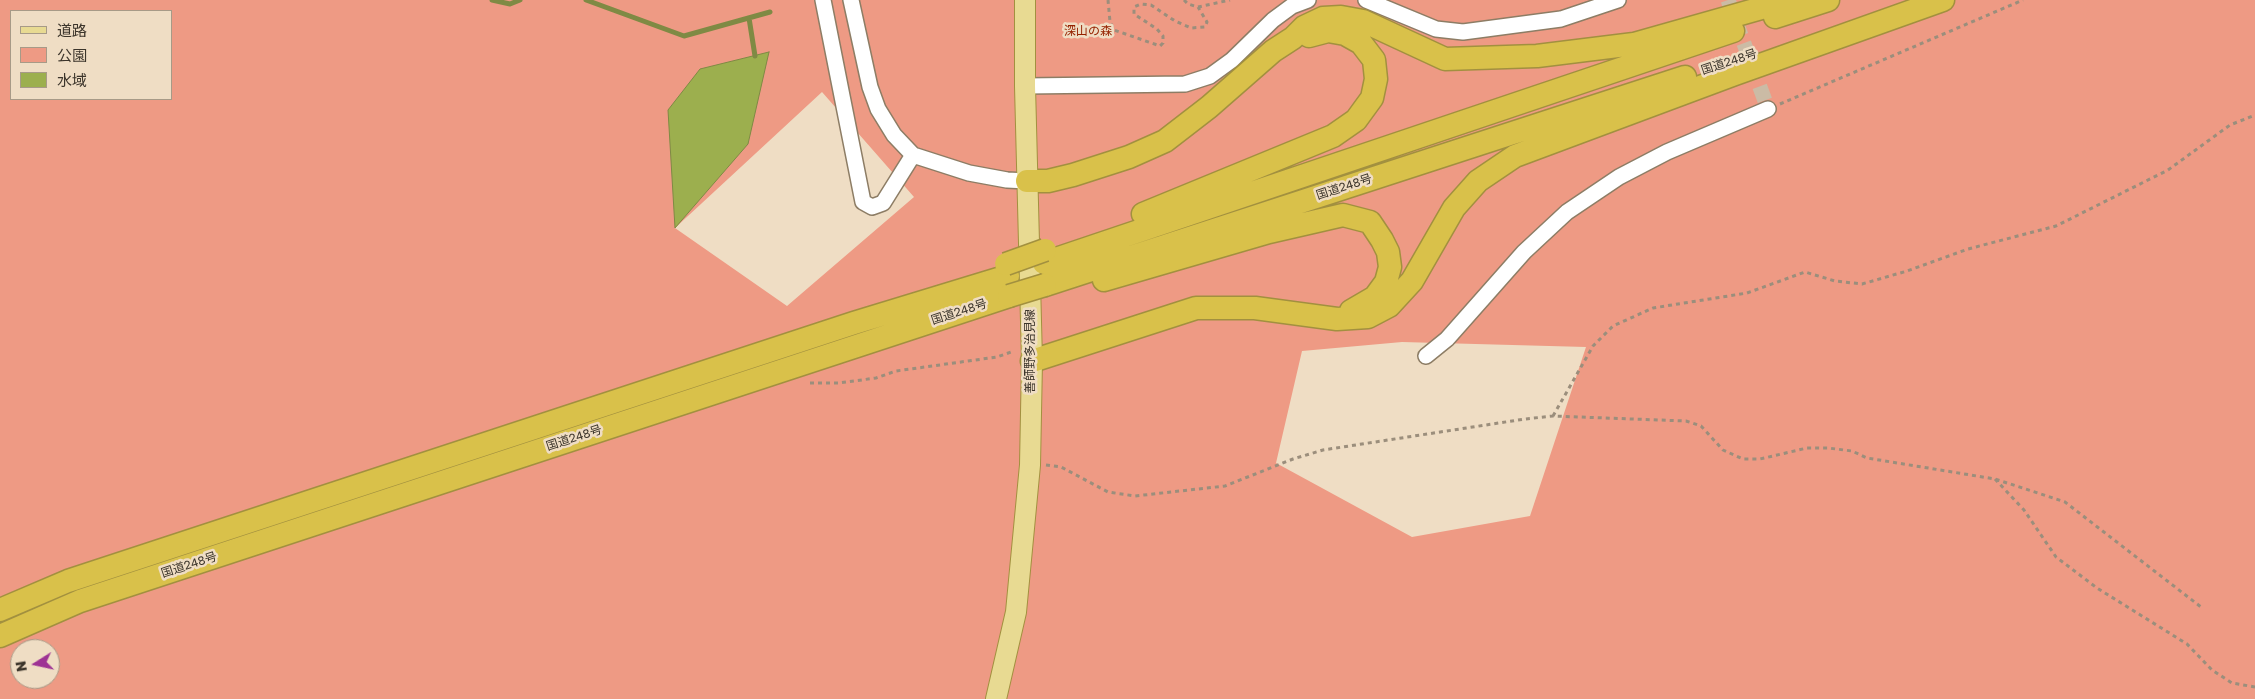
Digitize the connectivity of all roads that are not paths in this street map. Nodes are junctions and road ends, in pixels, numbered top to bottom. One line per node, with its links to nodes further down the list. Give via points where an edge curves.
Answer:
1 (824, 0): 14 (street, via 863,202 872,207 883,203)
2 (851, 0): 14 (street, via 878,109 894,135)
3 (1025, 0): 12 (main road, 善師野多治見線)
4 (1308, 0): 12 (street, via 1292,6 1273,20 1232,60 1210,76 1185,84)
5 (1366, 0): 6 (street, via 1436,29 1463,32 1561,19)
6 (1618, 0)
7 (1790, 0): 11 (highway, via 1634,44 1537,56 1445,58 1364,22 1341,17 1323,18 1304,27)
8 (1828, 0): 16 (highway, 国道248号)
9 (1921, 0): 16 (highway, 国道248号)
10 (1943, 0): 18 (highway, via 1515,156 1478,181 1454,208 1412,281 1389,306 1368,317)
11 (1294, 38): 15 (highway, via 1165,141 1073,175); 16 (highway, via 1328,31 1344,34 1361,43 1374,60 1376,79 1372,98 1356,120 1333,136 1162,207)
12 (1025, 86): 15 (main road, 善師野多治見線)
13 (1768, 109): 20 (street, via 1666,152 1619,177 1567,212 1524,252 1447,338)
14 (913, 155): 15 (street, via 970,172)
15 (1027, 181): 19 (main road, 善師野多治見線)
16 (1047, 270): 17 (highway, 国道248号, bridge); 17 (highway, bridge); 18 (highway, via 1109,280 1269,232 1343,215 1370,222 1388,252 1390,267 1386,282 1375,297)
17 (1008, 278): 21 (highway, 国道248号, via 854,324 68,581); 22 (highway, 国道248号, via 80,601)
18 (1337, 319): 19 (highway, via 1255,308 1196,308)
19 (1023, 356): 23 (main road, 善師野多治見線, via 1030,465 1016,612)
20 (1426, 356)
21 (0, 610)
22 (0, 636)
23 (996, 699)

